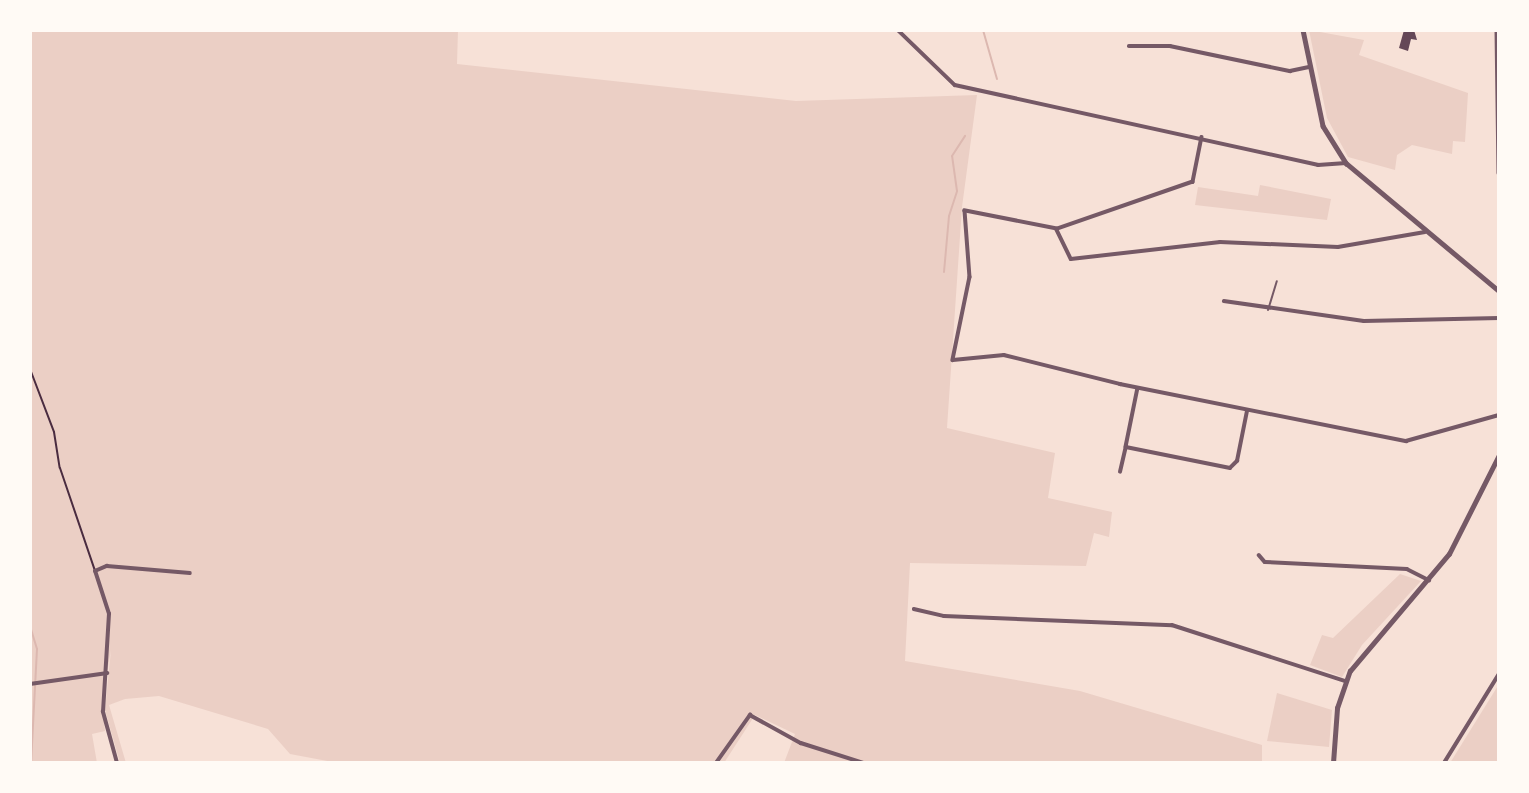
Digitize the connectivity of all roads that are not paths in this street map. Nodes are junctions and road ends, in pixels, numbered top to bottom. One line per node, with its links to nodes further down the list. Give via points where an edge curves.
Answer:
1 (898, 30): 6 (street, via 955,85)
2 (1303, 30): 5 (street)
3 (1497, 30): 8 (street)
4 (1129, 46): 5 (street, via 1170,46 1290,71)
5 (1309, 67): 7 (street, via 1323,126)
6 (1202, 137): 7 (street, via 1318,165); 9 (street, via 1193,181)
7 (1346, 163): 10 (street)
8 (1499, 173)
9 (1057, 229): 10 (street, via 1068,256 1083,259 1123,250 1220,242 1338,247); 16 (street, via 965,211 970,277 953,360 1004,355)
10 (1425, 232): 12 (street)
11 (1277, 281): 14 (lane)
12 (1499, 291)
13 (1224, 301): 14 (street)
14 (1268, 310): 15 (street, via 1364,321)
15 (1499, 318)
16 (1138, 388): 17 (street); 19 (street)
17 (1247, 410): 18 (street, via 1406,440); 19 (street, via 1237,461 1230,468)
18 (1499, 415)
19 (1126, 447): 21 (street)
20 (1499, 455): 24 (street, via 1456,542)
21 (1120, 472)
22 (1259, 555): 24 (street, via 1265,562 1407,569)
23 (190, 573): 26 (street, via 107,566 95,571 109,614)
24 (1429, 580): 28 (street, via 1364,649)
25 (914, 609): 28 (street, via 944,616 1172,625)
26 (107, 673): 29 (street); 30 (street, via 103,712)
27 (1499, 674): 34 (street)
28 (1345, 681): 33 (street, via 1337,708)
29 (34, 684)
30 (117, 763)
31 (716, 763): 32 (street, via 750,715 801,743)
32 (864, 763)
33 (1334, 763)
34 (1444, 763)

